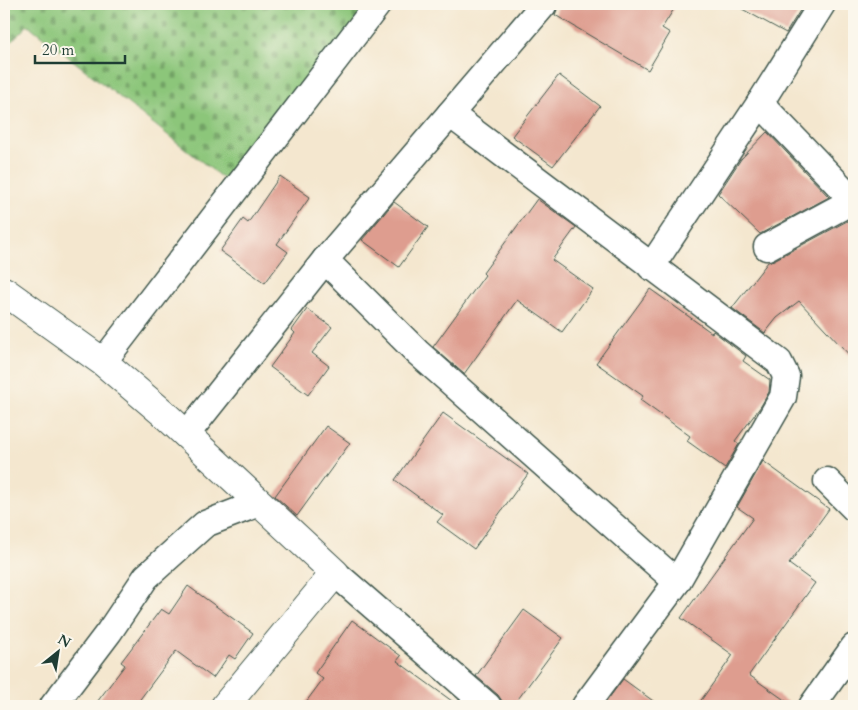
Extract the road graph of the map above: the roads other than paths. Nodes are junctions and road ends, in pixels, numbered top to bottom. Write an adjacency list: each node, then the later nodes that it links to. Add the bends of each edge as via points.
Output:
1 (378, 4): 11 (street)
2 (544, 4): 5 (street)
3 (822, 4): 4 (street)
4 (760, 103): 6 (street); 9 (street)
5 (450, 114): 8 (street); 9 (street)
6 (854, 200): 7 (street)
7 (767, 247)
8 (325, 260): 12 (street); 17 (street, via 417,352)
9 (651, 266): 17 (street, via 779,362 786,376 783,397)
10 (4, 291): 11 (street)
11 (103, 362): 12 (street)
12 (186, 435): 14 (street)
13 (826, 481): 15 (street)
14 (259, 503): 16 (street); 19 (street, via 205,524 146,577)
15 (854, 508)
16 (335, 573): 20 (street); 21 (street)
17 (676, 582): 22 (street)
18 (854, 647): 23 (street)
19 (53, 706)
20 (225, 706)
21 (488, 706)
22 (585, 706)
23 (812, 706)

